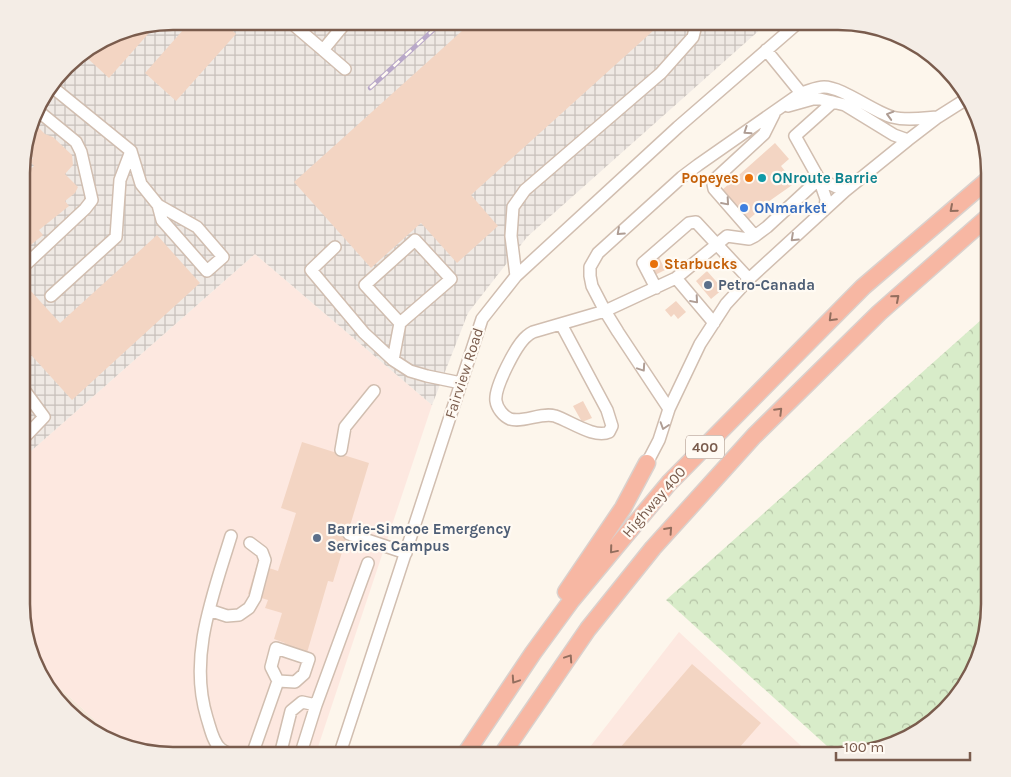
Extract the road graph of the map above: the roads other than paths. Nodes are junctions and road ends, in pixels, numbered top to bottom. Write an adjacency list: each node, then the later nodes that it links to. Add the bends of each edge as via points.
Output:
1 (306, 30): 5 (street)
2 (340, 30): 5 (street)
3 (695, 30): 27 (street, via 693,37 661,73 525,190 513,207 511,236)
4 (790, 30): 6 (street, Fairview Road)
5 (323, 50): 7 (street)
6 (766, 50): 9 (street); 27 (street, Fairview Road)
7 (346, 69)
8 (57, 91): 16 (street)
9 (801, 93): 12 (street); 14 (street, one-way to 9, via 892,117 831,88)
10 (833, 102): 12 (street, via 813,99); 15 (street, via 845,105); 17 (street, via 795,136)
11 (962, 102): 14 (street)
12 (777, 110): 23 (street, one-way to 23, via 764,134 713,184); 32 (street, one-way to 32, via 698,165 598,253 590,267 590,276)
13 (43, 115): 26 (street, via 76,142 92,200)
14 (938, 117): 15 (street)
15 (908, 140): 19 (street)
16 (131, 151): 20 (street, via 141,184); 31 (street, via 120,180 116,237)
17 (819, 179): 19 (street); 21 (street, via 826,199); 23 (street)
18 (981, 186): 50 (highway, Highway 400 / 400, one-way to 50, via 862,287 669,483 571,601)
19 (845, 191): 21 (street)
20 (158, 205): 20 (street, via 197,227 223,257 207,271 162,220)
21 (825, 209): 29 (street, one-way to 29)
22 (981, 224): 59 (highway, Highway 400 / 400, one-way to 22, via 588,629 653,548 754,436 879,313)
23 (754, 236): 24 (street, via 727,236)
24 (716, 245): 28 (street); 29 (street); 30 (street, via 696,222 689,223 643,263)
25 (335, 247): 36 (street, via 311,270 364,333)
26 (30, 261)
27 (516, 276): 37 (street, Fairview Road, via 482,319)
28 (676, 278): 30 (street); 34 (street, one-way to 34)
29 (749, 278): 34 (street)
30 (656, 288): 32 (street)
31 (50, 296)
32 (606, 311): 35 (street); 40 (street, one-way to 40)
33 (400, 323): 33 (street, via 365,285 415,240 451,279); 36 (street)
34 (714, 323): 40 (street, via 700,344)
35 (561, 324): 35 (street, via 526,337 506,367 496,400 498,408 510,419 553,416 594,433 610,432 612,426 607,410)
36 (393, 360): 37 (street, via 410,371)
37 (461, 383): 47 (street, Fairview Road)
38 (374, 392): 42 (street, via 345,427)
39 (30, 398): 41 (street, via 44,417)
40 (669, 409): 43 (street, one-way to 43)
41 (30, 432)
42 (341, 450)
43 (647, 463): 50 (highway, via 623,508 554,609)
44 (349, 534): 47 (street)
45 (231, 536): 49 (street)
46 (250, 543): 49 (street, via 262,552 265,560 255,598 249,608 239,615 227,616)
47 (406, 553): 57 (street, Fairview Road)
48 (368, 562): 52 (street)
49 (209, 610): 53 (street, via 200,688 205,713)
50 (533, 653): 58 (highway, Highway 400 / 400, one-way to 58)
51 (278, 681): 54 (street)
52 (316, 705): 55 (street, via 302,702 291,711); 56 (street)
53 (219, 747)
54 (255, 747)
55 (282, 747)
56 (303, 747)
57 (343, 747)
58 (470, 747)
59 (508, 747)

